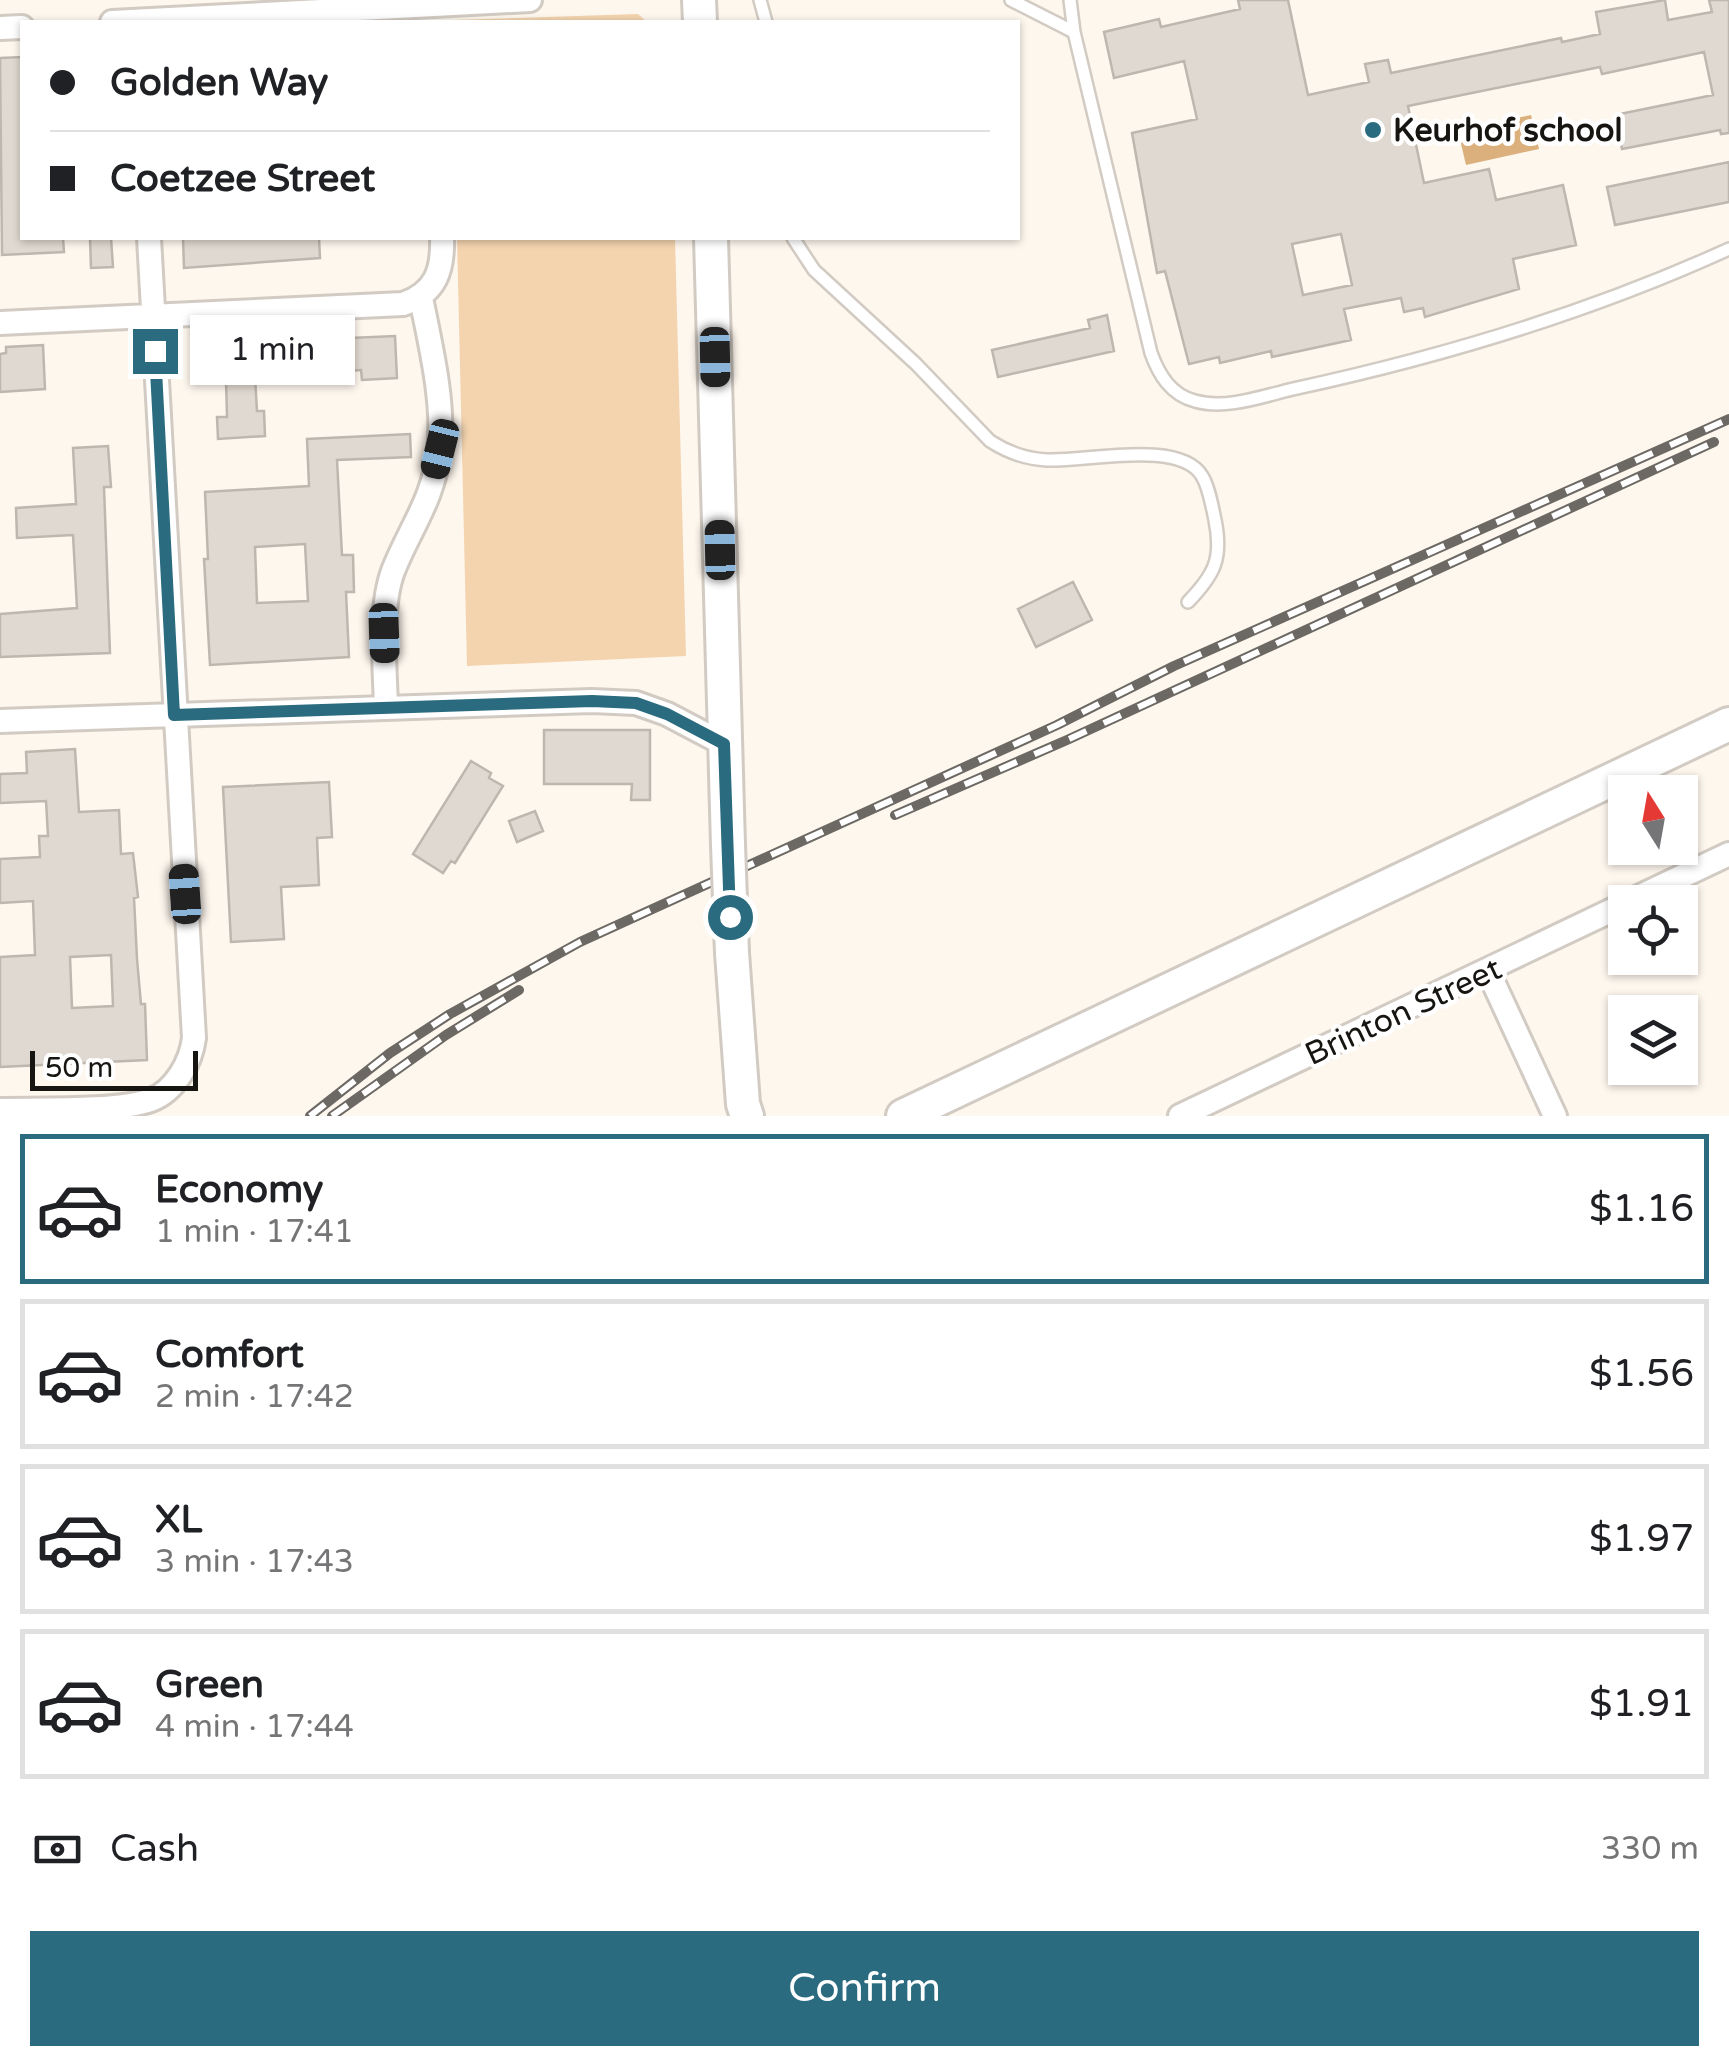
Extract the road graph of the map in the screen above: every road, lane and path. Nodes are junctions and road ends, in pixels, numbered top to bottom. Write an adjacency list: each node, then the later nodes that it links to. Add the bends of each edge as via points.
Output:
1 (530, 0): 4 (street)
2 (1011, 0): 6 (lane)
3 (1070, 0): 6 (lane)
4 (436, 13): 5 (street)
5 (204, 20)
6 (1074, 32): 11 (lane, via 1151,353 1168,384 1194,401 1241,400 1353,376 1516,329)
7 (149, 240): 13 (street)
8 (442, 240): 12 (street, via 439,273)
9 (711, 240): 20 (street)
10 (793, 240): 15 (lane, via 814,270 1004,450 1047,460 1157,455 1194,466 1204,478 1218,546 1209,580)
11 (1729, 249)
12 (421, 298): 13 (street); 16 (street, via 436,368 440,449 424,512 392,573 384,633)
13 (153, 315): 14 (street); 17 (street)
14 (0, 323)
15 (1188, 602)
16 (386, 708): 17 (street); 20 (street, via 636,703)
17 (174, 715): 18 (street); 25 (street, via 192,1054 153,1100)
18 (0, 721)
19 (1729, 724): 27 (street)
20 (724, 744): 26 (street, bridge)
21 (1729, 854): 22 (street, Brinton Street)
22 (1664, 885)
23 (1608, 912): 24 (street, Brinton Street)
24 (1488, 971): 28 (street, Brinton Street); 29 (street)
25 (0, 1110)
26 (746, 1116)
27 (903, 1116)
28 (1180, 1116)
29 (1555, 1116)

